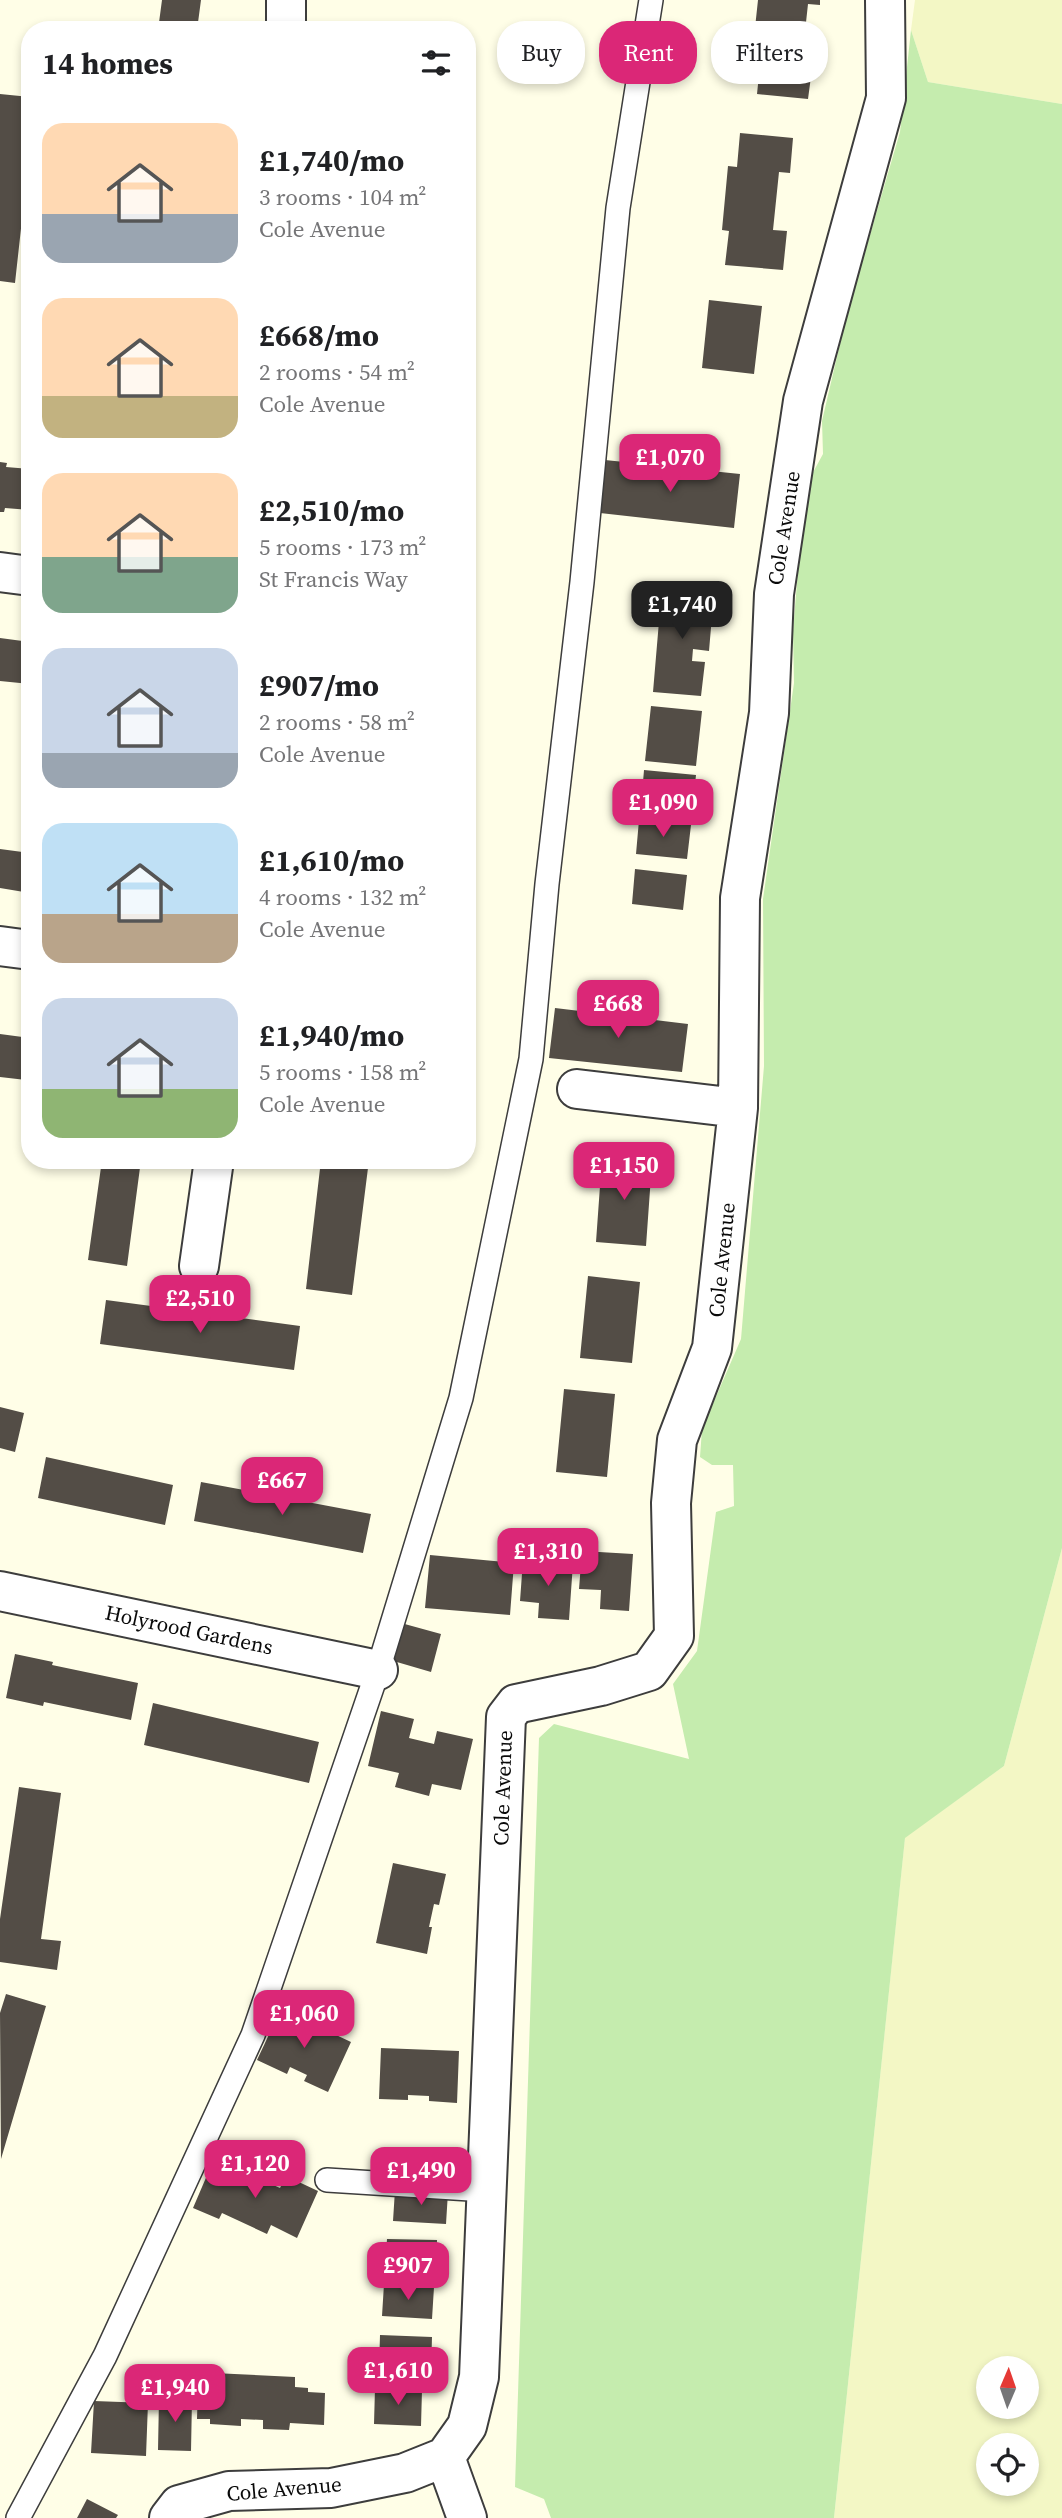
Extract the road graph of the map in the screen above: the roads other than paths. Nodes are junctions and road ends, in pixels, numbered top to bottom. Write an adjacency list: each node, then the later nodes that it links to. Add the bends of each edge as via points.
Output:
1 (286, 0): 4 (street)
2 (651, 0): 14 (lane, via 618,208 531,1059 461,1398)
3 (885, 0): 10 (street, Cole Avenue, via 886,98 803,401 774,594 769,713 740,898)
4 (286, 21)
5 (0, 572): 6 (street)
6 (21, 575)
7 (0, 946): 8 (street)
8 (21, 949)
9 (576, 1089): 10 (street)
10 (738, 1108): 16 (street, Cole Avenue, via 712,1348 677,1440 671,1503 674,1636 649,1671 516,1704 506,1717)
11 (213, 1169): 12 (street)
12 (199, 1266)
13 (0, 1591): 14 (street, Holyrood Gardens)
14 (378, 1670): 18 (lane, via 253,2035 105,2356)
15 (327, 2180): 16 (lane)
16 (486, 2190): 17 (street, Cole Avenue, via 479,2377 467,2426)
17 (445, 2457): 19 (street, Cole Avenue, via 405,2473 331,2488 229,2491 179,2505); 20 (street)
18 (18, 2518)
19 (169, 2518)
20 (467, 2518)

